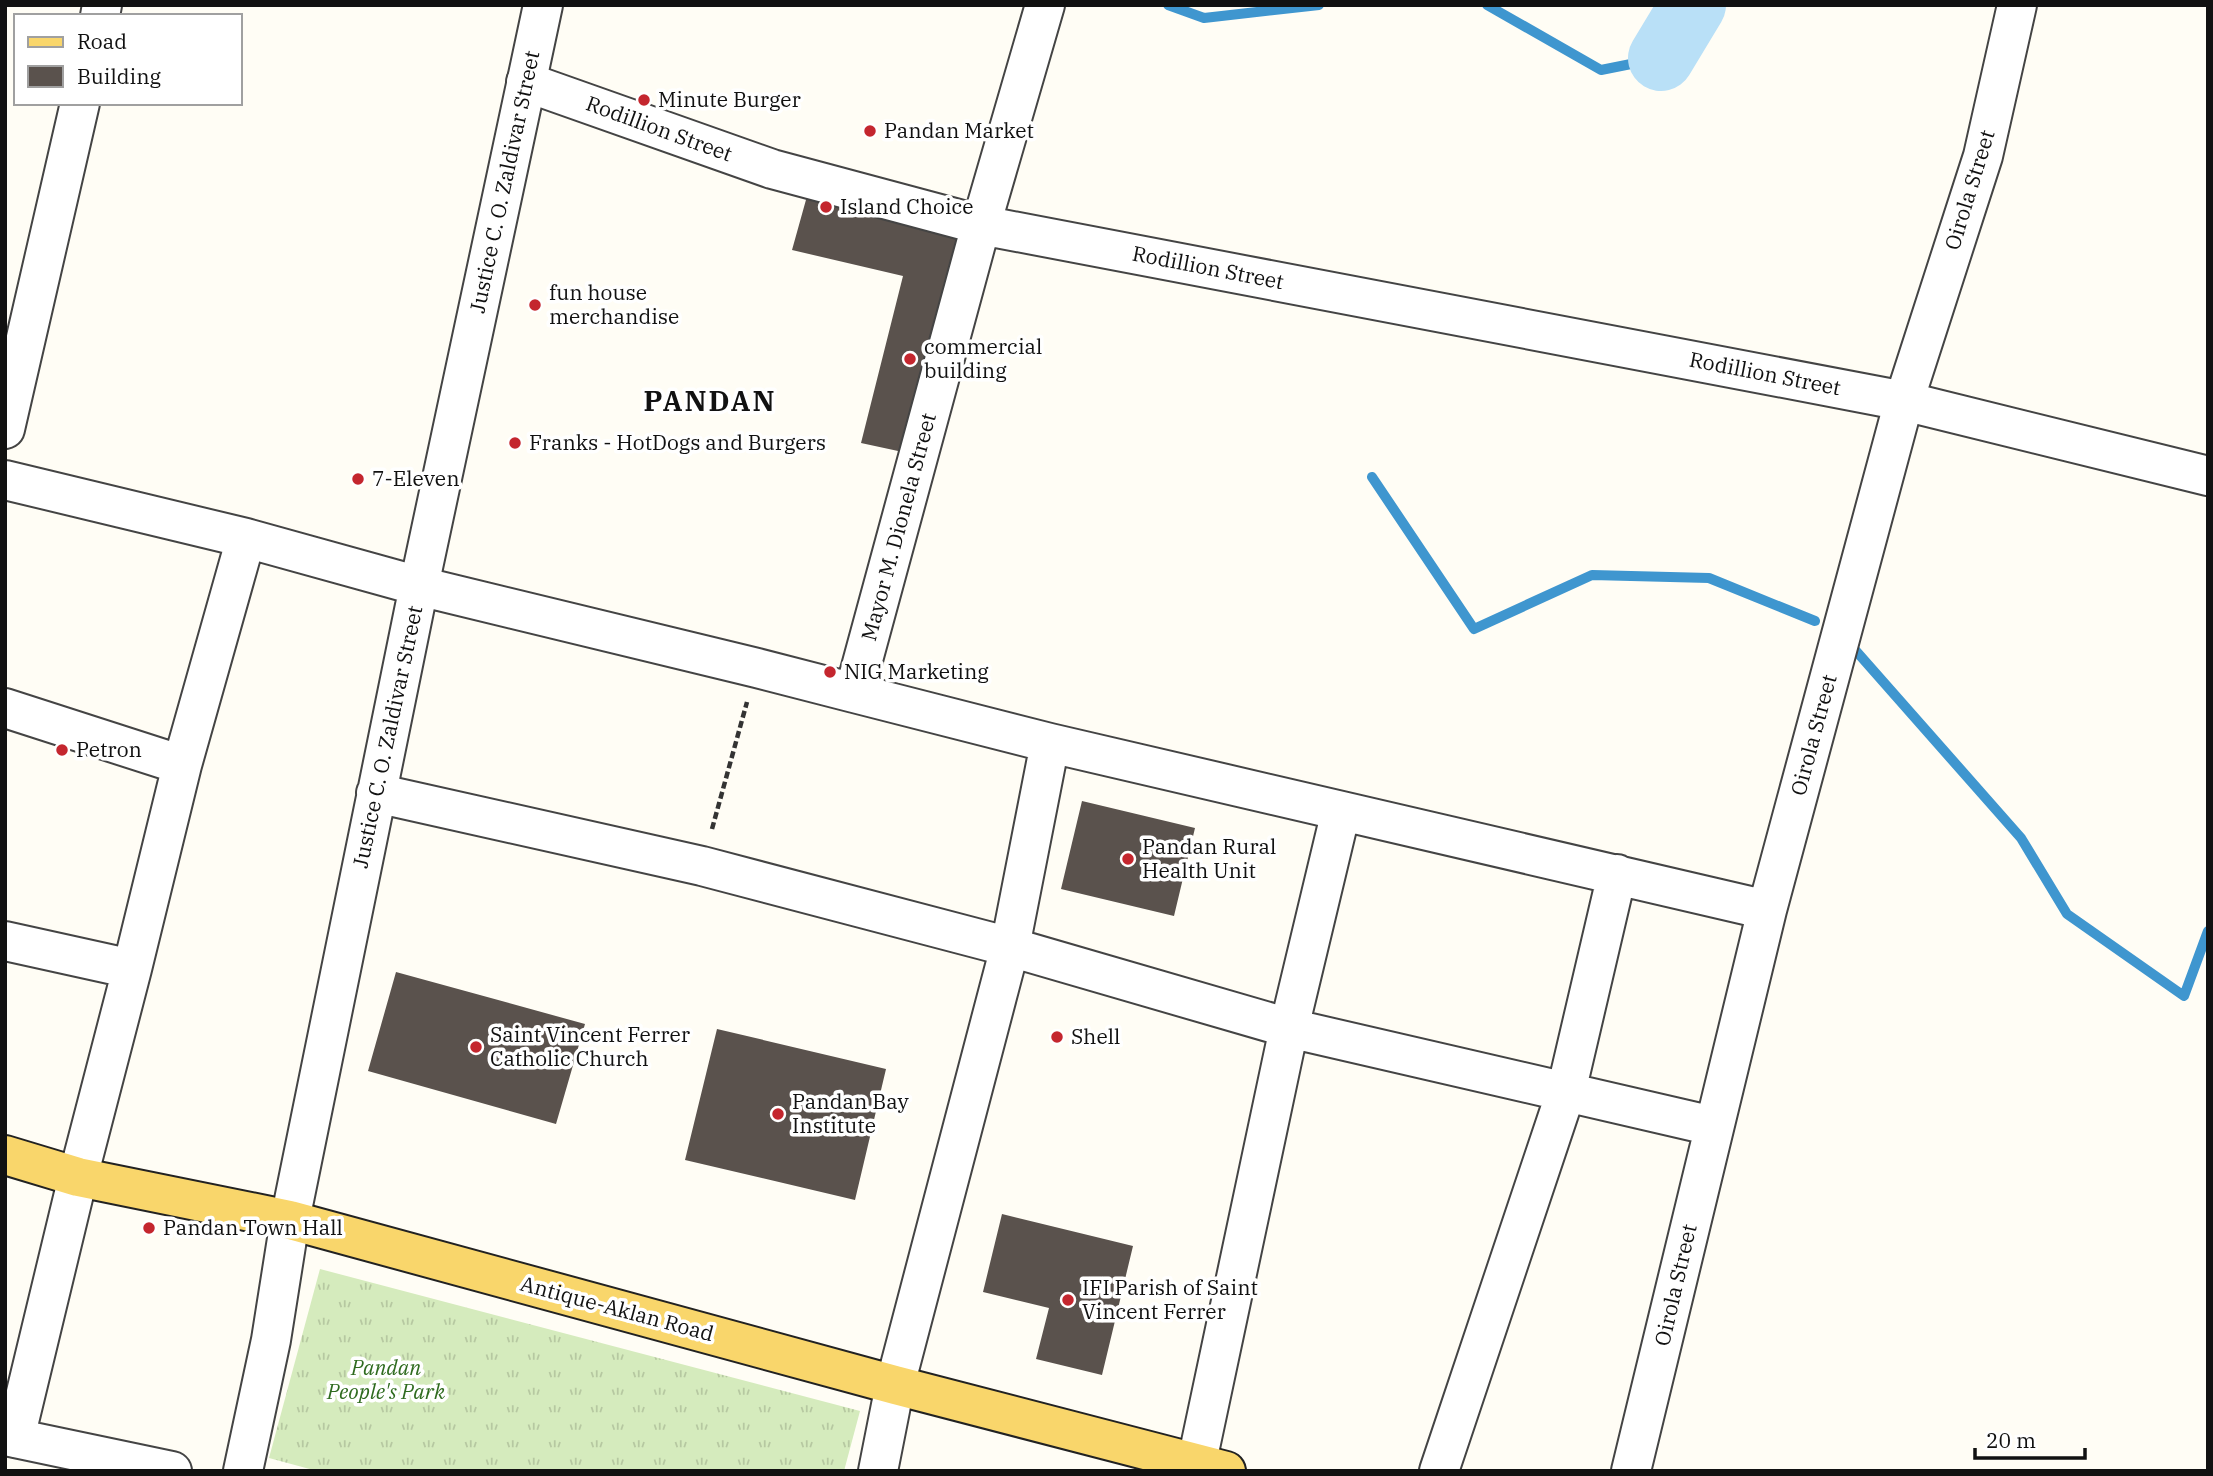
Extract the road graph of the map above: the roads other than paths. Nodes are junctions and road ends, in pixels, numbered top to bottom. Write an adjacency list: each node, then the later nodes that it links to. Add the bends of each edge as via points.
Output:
1 (543, 5): 4 (street, Justice C. O. Zaldivar Street)
2 (1045, 5): 6 (street, Mayor M. Dionela Street)
3 (2017, 5): 7 (street, Oirola Street, via 1983,156)
4 (526, 82): 6 (street, Rodillion Street, via 772,169); 12 (street, Justice C. O. Zaldivar Street)
5 (80, 105): 8 (street)
6 (981, 225): 7 (street, Rodillion Street); 13 (street, Mayor M. Dionela Street)
7 (1904, 401): 9 (street, Rodillion Street); 20 (street, Oirola Street)
8 (5, 429)
9 (2208, 476)
10 (5, 480): 11 (street)
11 (246, 538): 12 (street); 16 (street)
12 (419, 586): 13 (street); 17 (street, Justice C. O. Zaldivar Street)
13 (854, 693): 15 (street)
14 (5, 708): 16 (street)
15 (1050, 743): 18 (street); 22 (street)
16 (182, 765): 23 (street)
17 (376, 793): 22 (street, via 702,866); 29 (street, Justice C. O. Zaldivar Street)
18 (1341, 811): 19 (street); 24 (street)
19 (1617, 874): 20 (street); 25 (street)
20 (1767, 910): 26 (street, Oirola Street)
21 (5, 941): 23 (street)
22 (1010, 947): 24 (street); 30 (street)
23 (132, 969): 28 (street)
24 (1289, 1028): 25 (street); 32 (street)
25 (1566, 1092): 26 (street); 36 (street)
26 (1713, 1126): 37 (street, Oirola Street)
27 (5, 1155): 28 (main road, Antique-Aklan Road)
28 (78, 1177): 29 (main road, Antique-Aklan Road); 31 (street)
29 (290, 1220): 30 (main road, Antique-Aklan Road); 34 (street, Justice C. O. Zaldivar Street)
30 (895, 1385): 32 (main road, Antique-Aklan Road); 35 (street)
31 (10, 1437): 33 (street)
32 (1206, 1469)
33 (172, 1471)
34 (243, 1471)
35 (878, 1471)
36 (1439, 1471)
37 (1631, 1471)

